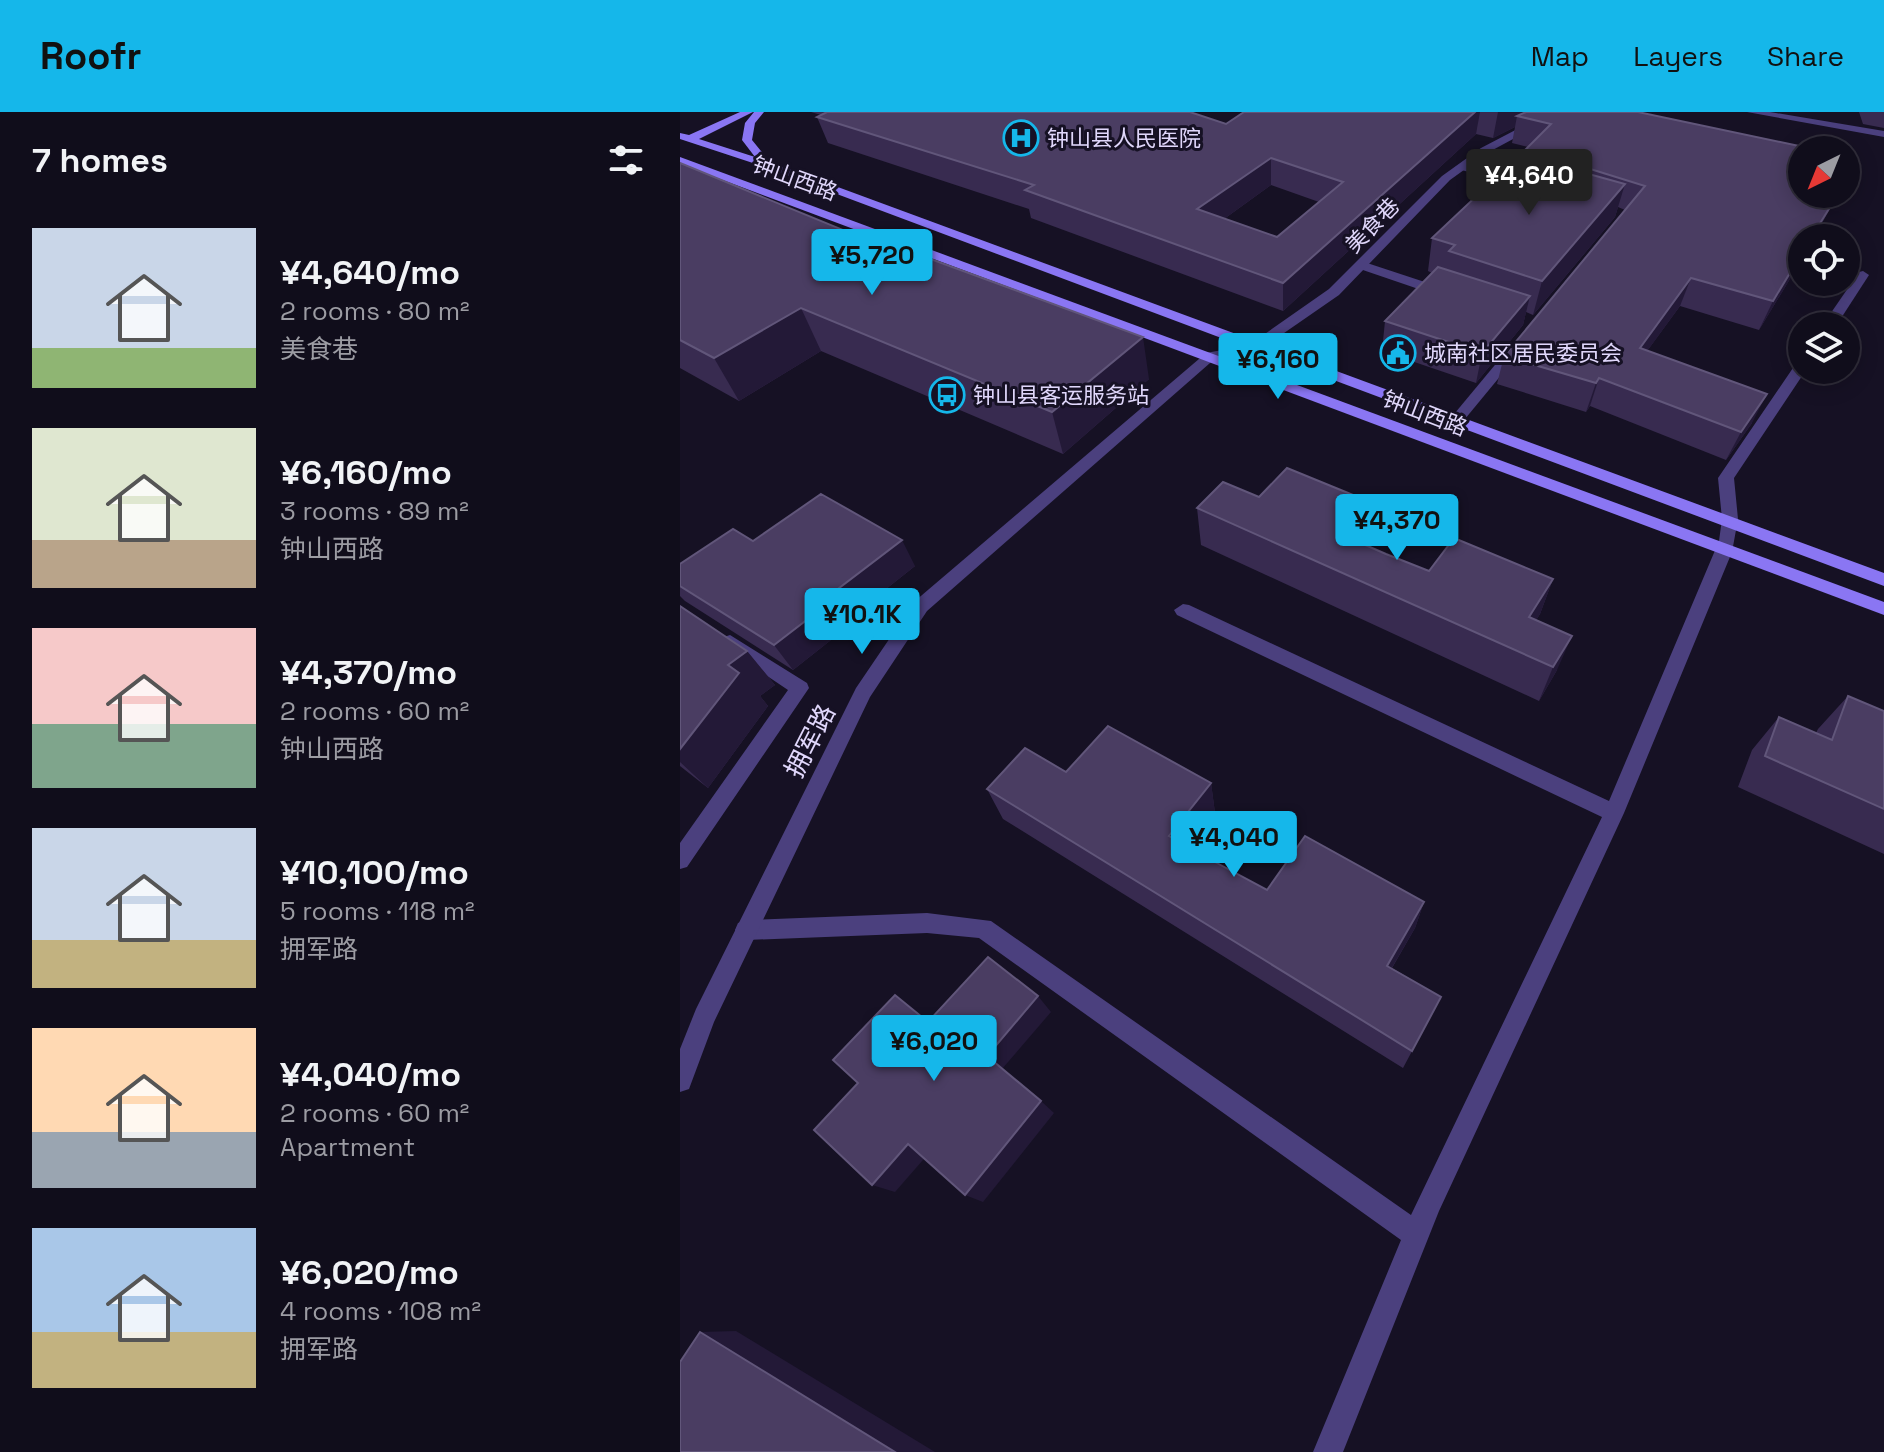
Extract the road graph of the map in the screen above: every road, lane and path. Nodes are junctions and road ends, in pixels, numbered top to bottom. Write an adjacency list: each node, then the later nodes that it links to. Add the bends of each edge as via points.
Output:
1 (759, 112): 9 (main road, via 747,140)
2 (1558, 112): 10 (street, 美食巷)
3 (1752, 112): 6 (street)
4 (745, 113): 5 (main road); 7 (main road)
5 (692, 123)
6 (1884, 134)
7 (684, 140): 9 (main road, 钟山西路)
8 (680, 160): 18 (main road, 钟山西路)
9 (766, 164): 17 (main road, 钟山西路)
10 (1462, 167): 11 (street); 12 (street, 美食巷)
11 (1537, 188)
12 (1361, 265): 14 (street); 17 (street, 美食巷, via 1334,292)
13 (1863, 275): 15 (street)
14 (1463, 299)
15 (1838, 312)
16 (1527, 336): 20 (street)
17 (1253, 348): 18 (street, 美食巷); 20 (main road, 钟山西路)
18 (1211, 356): 22 (main road, 钟山西路); 29 (street, 拥军路, via 921,606 863,693)
19 (1789, 384): 21 (street, via 1726,478)
20 (1455, 422): 21 (main road, 钟山西路)
21 (1733, 524): 22 (street); 23 (main road, 钟山西路)
22 (1727, 550): 24 (main road, 钟山西路); 27 (street, via 1710,578)
23 (1884, 580)
24 (1884, 609)
25 (1183, 610): 27 (street)
26 (716, 632): 28 (street, via 800,688)
27 (1614, 813): 31 (street)
28 (680, 860)
29 (746, 930): 30 (street, 拥军路); 31 (street, via 927,923 983,928)
30 (680, 1080)
31 (1417, 1235): 32 (street)
32 (1328, 1452)

